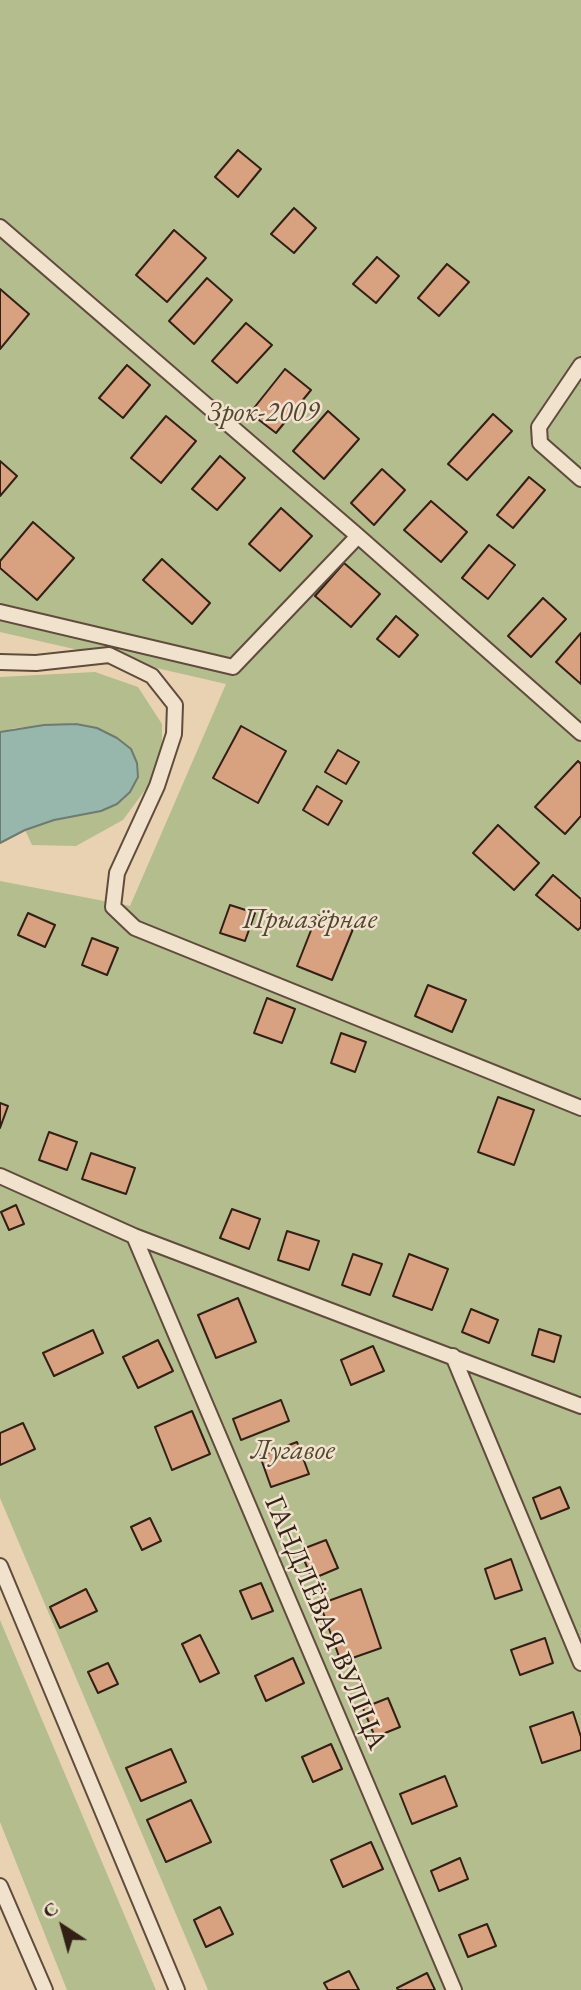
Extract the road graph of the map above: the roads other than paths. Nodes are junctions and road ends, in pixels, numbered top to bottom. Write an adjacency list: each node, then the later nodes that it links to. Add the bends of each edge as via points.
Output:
1 (0, 227): 4 (lane)
2 (581, 365): 3 (lane, via 539,427 540,443)
3 (581, 479)
4 (358, 536): 5 (lane, via 233,667); 7 (lane)
5 (0, 612)
6 (0, 662): 8 (lane, via 109,655 152,676 175,705 174,734 157,786 117,873 113,907 135,928)
7 (581, 733)
8 (581, 1108)
9 (0, 1176): 10 (lane)
10 (134, 1236): 11 (lane); 18 (lane, ГАНДЛЁВАЯ ВУЛІЦА)
11 (453, 1356): 12 (lane); 14 (lane)
12 (581, 1406)
13 (0, 1566): 17 (lane)
14 (581, 1663)
15 (0, 1886): 16 (lane)
16 (45, 1990)
17 (177, 1990)
18 (454, 1990)

